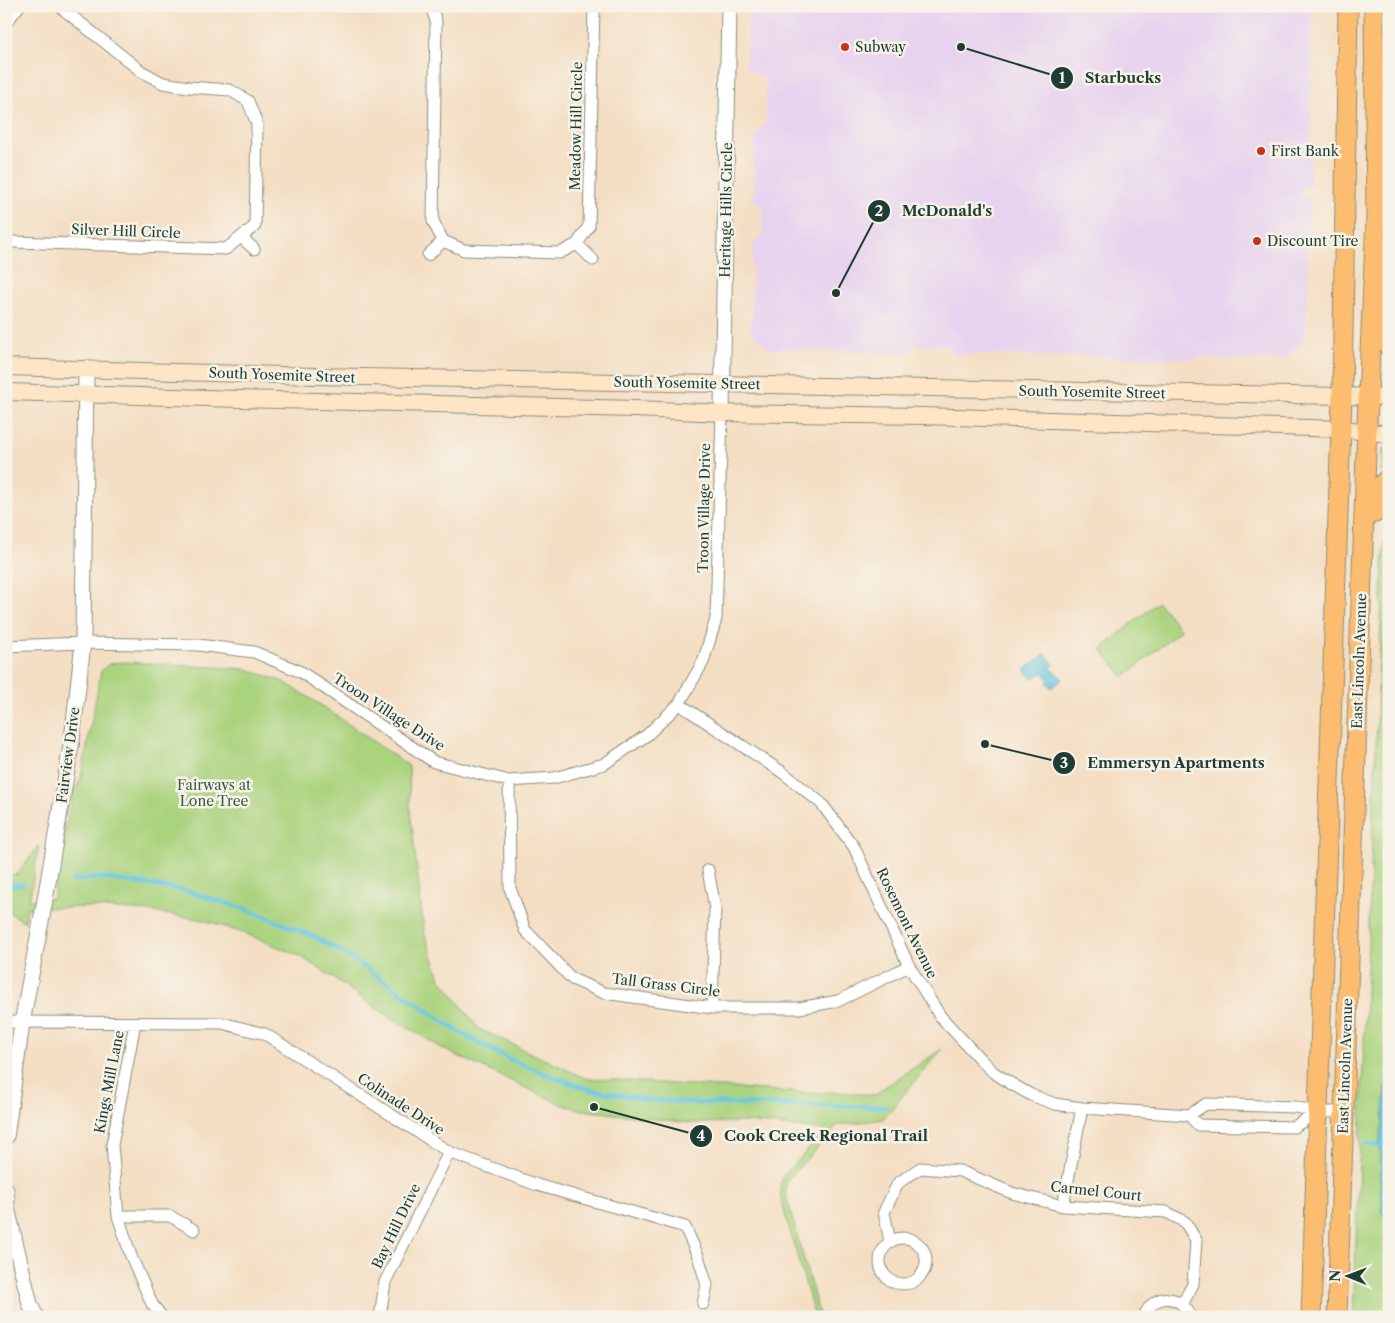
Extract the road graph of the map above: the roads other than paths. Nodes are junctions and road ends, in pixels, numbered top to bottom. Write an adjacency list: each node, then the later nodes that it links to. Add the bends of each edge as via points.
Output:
1 (19, 6): 8 (street)
2 (59, 6): 10 (street, Silver Hill Circle, via 141,71 162,83 230,90 251,98 257,124 254,226)
3 (431, 6): 12 (street, via 436,21 433,222)
4 (594, 6): 13 (street, Meadow Hill Circle, via 589,226)
5 (730, 6): 20 (street, Heritage Hills Circle)
6 (1348, 6): 23 (main road, East Lincoln Avenue)
7 (1374, 6): 9 (main road, East Lincoln Avenue)
8 (6, 23)
9 (1376, 218): 17 (main road, via 1388,235 1386,331); 24 (main road, East Lincoln Avenue)
10 (241, 237): 11 (street, Silver Hill Circle, via 226,249); 14 (street)
11 (6, 240)
12 (443, 241): 13 (street, via 464,250 560,253); 15 (street)
13 (577, 244): 16 (street)
14 (254, 249)
15 (428, 255)
16 (593, 260)
17 (1389, 346)
18 (6, 366): 19 (main road, South Yosemite Street)
19 (86, 368): 20 (main road, South Yosemite Street, via 314,376); 22 (street, Fairview Drive)
20 (723, 383): 23 (main road, South Yosemite Street); 26 (street, Heritage Hills Circle)
21 (6, 392): 22 (main road, South Yosemite Street)
22 (86, 394): 26 (main road, South Yosemite Street); 31 (street, Fairview Drive)
23 (1342, 396): 24 (main road, South Yosemite Street); 27 (main road, East Lincoln Avenue)
24 (1368, 396): 25 (main road, South Yosemite Street); 28 (main road, East Lincoln Avenue)
25 (1389, 397)
26 (722, 413): 27 (main road, South Yosemite Street, via 924,416); 33 (street, Troon Village Drive, via 716,619 703,662)
27 (1341, 430): 28 (main road, South Yosemite Street); 43 (main road, East Lincoln Avenue)
28 (1367, 432): 29 (main road, South Yosemite Street); 34 (main road, East Lincoln Avenue)
29 (1389, 434)
30 (1389, 478): 34 (main road, via 1379,488 1376,501 1370,673)
31 (83, 643): 32 (street, Troon Village Drive); 35 (street, Troon Village Drive, via 198,645 254,652 302,672 434,762); 40 (street, Fairview Drive, via 70,749)
32 (6, 646)
33 (679, 704): 35 (street, Troon Village Drive, via 647,735 604,764 554,778); 37 (street, Rosemont Avenue, via 782,772 821,803 854,847)
34 (1358, 704): 44 (main road, East Lincoln Avenue)
35 (509, 781): 38 (street, Tall Grass Circle, via 510,888 525,930 572,979 604,993)
36 (708, 870): 38 (street, via 715,908)
37 (909, 966): 38 (street, Tall Grass Circle, via 838,1001 800,1008); 42 (street, Rosemont Avenue, via 940,1016 993,1072 1031,1095 1055,1104)
38 (712, 1008)
39 (6, 1022): 40 (street, Colinade Drive)
40 (22, 1023): 41 (street, Colinade Drive); 46 (street, Fairview Drive)
41 (135, 1023): 47 (street, Colinade Drive, via 222,1023 265,1034); 51 (street, Kings Mill Lane, via 112,1146)
42 (1082, 1108): 45 (street, Rosemont Avenue); 49 (street)
43 (1317, 1112): 44 (street); 45 (street, via 1295,1107 1206,1104); 45 (street, Rosemont Avenue, via 1294,1128 1198,1124); 61 (main road, East Lincoln Avenue)
44 (1344, 1112): 62 (main road, East Lincoln Avenue)
45 (1189, 1115)
46 (6, 1138)
47 (449, 1152): 55 (street, Colinade Drive, via 537,1185 685,1227 707,1285); 58 (street, Bay Hill Drive, via 385,1282)
48 (6, 1190): 50 (street)
49 (1063, 1206): 53 (street, Carmel Court, via 1012,1193 960,1171 920,1168 898,1183 884,1212); 54 (street, Carmel Court, via 1166,1212 1185,1222 1196,1240 1193,1284)
50 (7, 1208): 56 (street)
51 (118, 1216): 52 (street, via 170,1216); 57 (street, Kings Mill Lane, via 131,1256 152,1304)
52 (194, 1230)
53 (890, 1242): 53 (street, via 881,1254 882,1270 893,1281 908,1283 915,1280 926,1262 922,1248 904,1238)
54 (1183, 1303): 59 (street, via 1176,1299 1160,1299 1148,1308); 60 (street)
55 (703, 1304)
56 (36, 1317)
57 (162, 1317)
58 (380, 1317)
59 (1144, 1317)
60 (1191, 1317)
61 (1311, 1317)
62 (1338, 1317)

